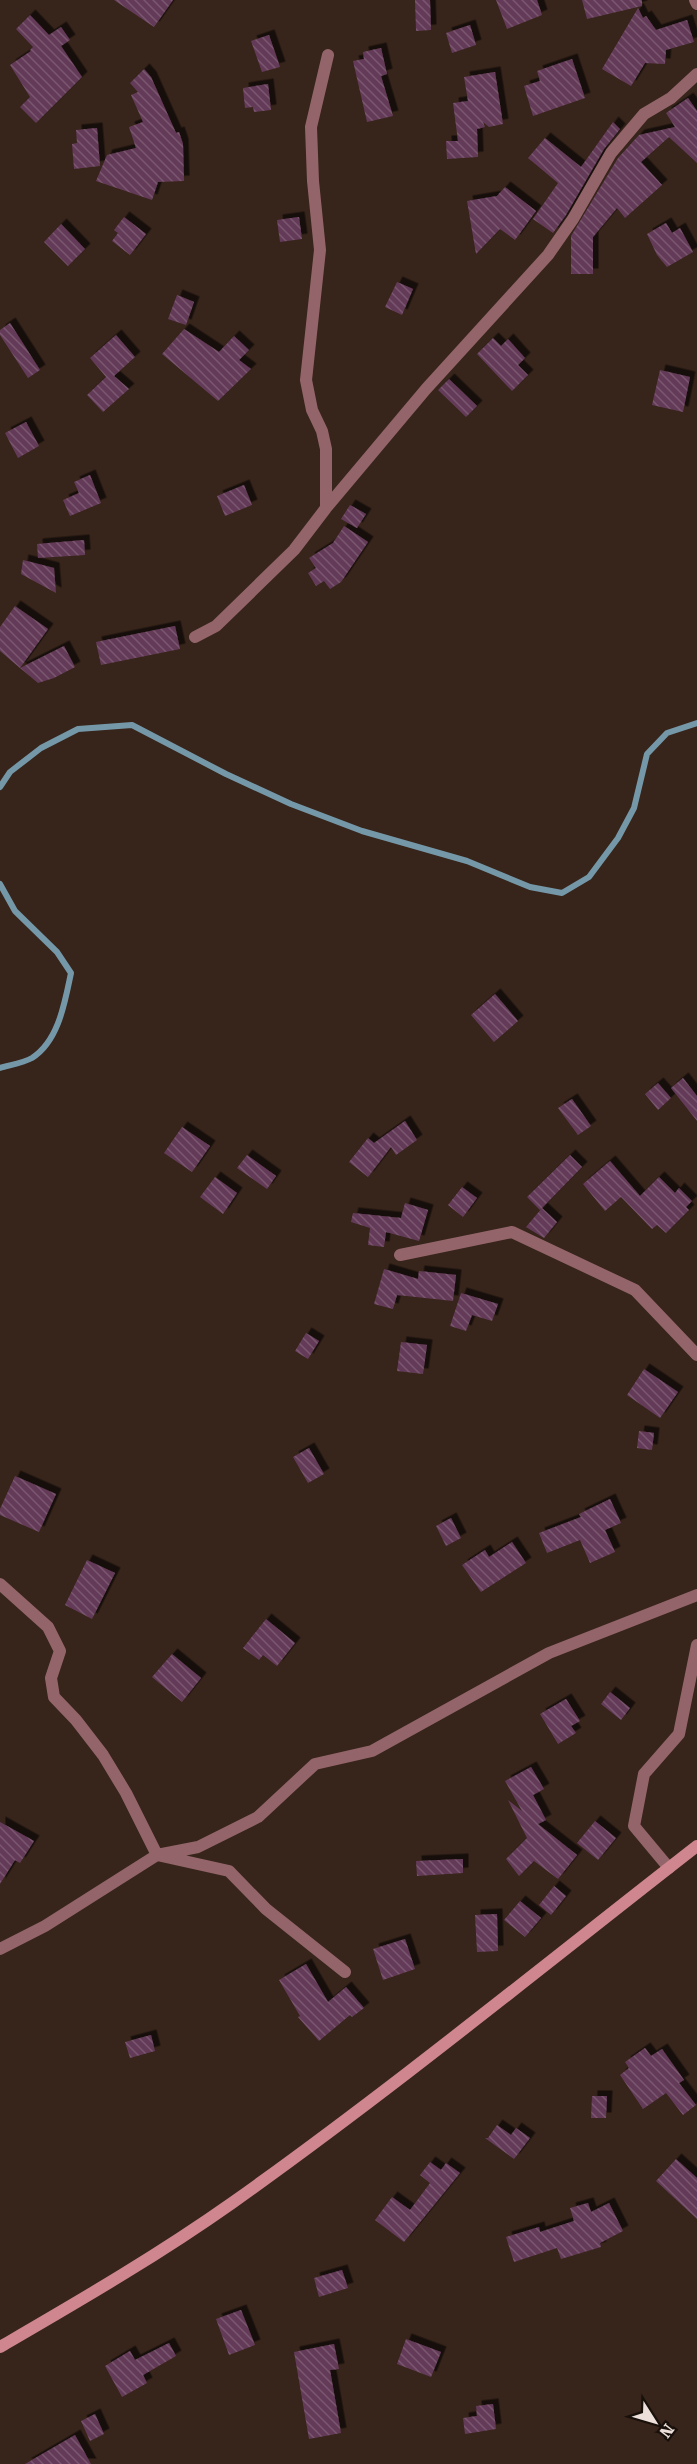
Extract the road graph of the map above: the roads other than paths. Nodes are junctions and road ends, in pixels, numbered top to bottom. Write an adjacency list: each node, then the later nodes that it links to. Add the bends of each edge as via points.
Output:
1 (695, 0): 2 (street)
2 (697, 4)
3 (328, 55): 5 (street, via 311,127 320,250 306,380 326,449)
4 (697, 74): 5 (street, via 671,98 644,114 611,153 548,255 426,388)
5 (326, 508): 6 (street, via 294,550 216,626)
6 (195, 637)
7 (400, 1255): 8 (street, via 512,1232 635,1290)
8 (697, 1355)
9 (0, 1584): 13 (street, via 48,1627 60,1651 51,1678 54,1697 102,1755)
10 (697, 1595): 13 (street, via 549,1653 372,1751 315,1764 258,1817 198,1847)
11 (697, 1645): 14 (street, via 679,1734 644,1774 634,1826)
12 (697, 1846): 14 (main road)
13 (157, 1855): 15 (street, via 45,1926); 16 (street, via 229,1871 266,1909)
14 (669, 1868): 17 (main road, via 231,2204 138,2266)
15 (0, 1949)
16 (345, 1972)
17 (0, 2347)

